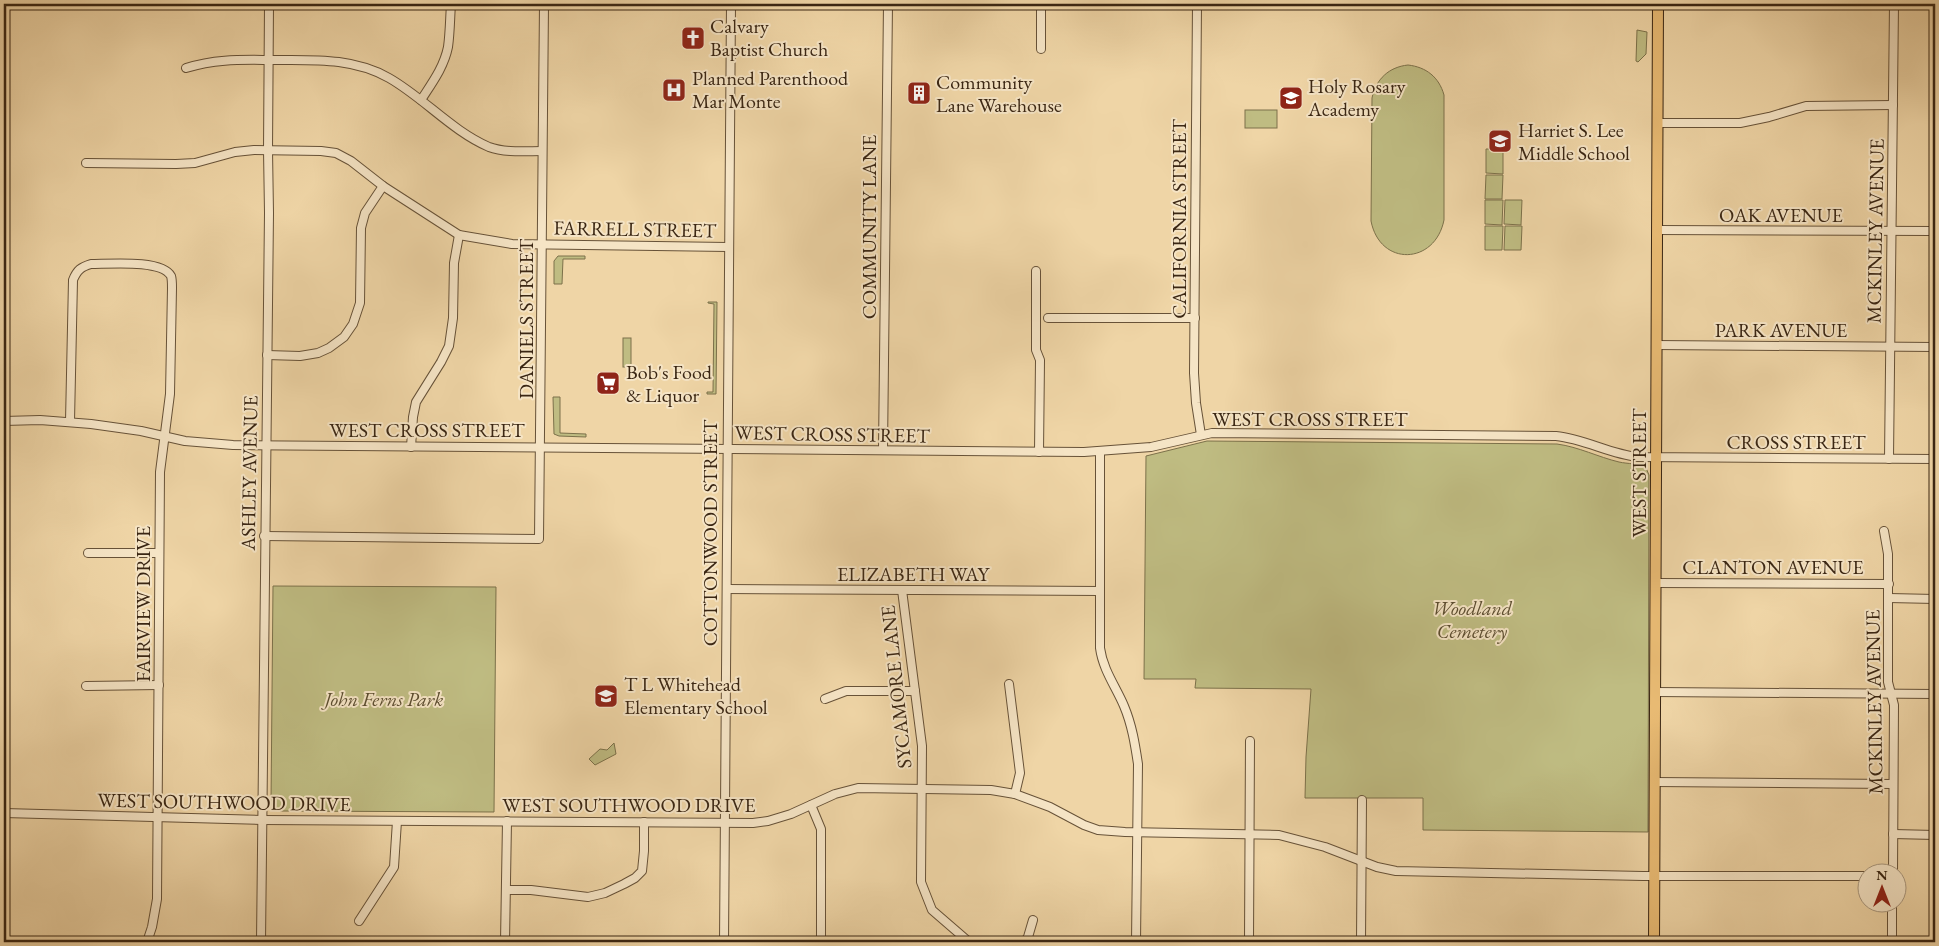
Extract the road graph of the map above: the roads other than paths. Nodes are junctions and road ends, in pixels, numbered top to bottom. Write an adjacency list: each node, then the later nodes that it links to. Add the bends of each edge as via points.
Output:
1 (269, 4): 11 (street, ASHLEY AVENUE)
2 (451, 4): 13 (street, via 448,47 437,77)
3 (544, 4): 17 (street, DANIELS STREET)
4 (731, 4): 25 (street, COTTONWOOD STREET)
5 (888, 4): 41 (street, COMMUNITY LANE)
6 (1041, 4): 10 (street)
7 (1197, 4): 28 (street, CALIFORNIA STREET)
8 (1658, 4): 15 (main road, WEST STREET)
9 (1894, 4): 14 (street, MCKINLEY AVENUE)
10 (1041, 49)
11 (268, 60): 12 (street, via 218,60); 13 (street, via 320,60 365,68 387,77); 16 (street, ASHLEY AVENUE)
12 (186, 68)
13 (422, 100): 17 (street, via 469,136 491,148)
14 (1893, 105): 15 (street, via 1812,106 1740,123); 21 (street, MCKINLEY AVENUE)
15 (1658, 123): 20 (main road, WEST STREET)
16 (268, 150): 18 (street, FARRELL STREET, via 234,152 195,163); 19 (street, FARRELL STREET, via 336,153); 32 (street, ASHLEY AVENUE)
17 (542, 152): 24 (street, DANIELS STREET)
18 (86, 163)
19 (384, 186): 23 (street, FARRELL STREET); 32 (street, via 365,213 361,228 360,303 353,324 344,337 318,353)
20 (1657, 230): 21 (street, OAK AVENUE); 29 (main road, WEST STREET)
21 (1892, 231): 22 (street, OAK AVENUE); 30 (street, MCKINLEY AVENUE)
22 (1935, 231)
23 (458, 235): 24 (street, FARRELL STREET, via 504,243); 38 (street, via 449,346 416,402)
24 (542, 244): 25 (street, FARRELL STREET); 39 (street, DANIELS STREET)
25 (728, 247): 40 (street, COTTONWOOD STREET)
26 (1036, 272): 42 (street, via 1036,350 1040,360)
27 (1048, 318): 28 (street)
28 (1194, 318): 35 (street, CALIFORNIA STREET, via 1194,390)
29 (1656, 345): 30 (street, PARK AVENUE); 44 (main road, WEST STREET)
30 (1890, 347): 31 (street, PARK AVENUE); 45 (street, MCKINLEY AVENUE)
31 (1935, 347)
32 (267, 355): 37 (street, ASHLEY AVENUE)
33 (4, 421): 34 (street, WEST CROSS STREET)
34 (70, 422): 36 (street, WEST CROSS STREET); 36 (street, FAIRVIEW DRIVE, via 76,273 82,266 91,264 152,265 163,268 171,276 172,288 170,394)
35 (1201, 435): 43 (street, WEST CROSS STREET, via 1166,444); 44 (street, WEST CROSS STREET, via 1556,436 1630,456)
36 (165, 437): 37 (street, WEST CROSS STREET, via 198,443); 50 (street, FAIRVIEW DRIVE, via 160,472)
37 (266, 445): 38 (street, WEST CROSS STREET); 48 (street, ASHLEY AVENUE)
38 (411, 446): 39 (street, WEST CROSS STREET)
39 (541, 447): 40 (street, WEST CROSS STREET); 48 (street, DANIELS STREET, via 539,539)
40 (727, 449): 41 (street, WEST CROSS STREET); 53 (street, COTTONWOOD STREET)
41 (884, 450): 42 (street, WEST CROSS STREET)
42 (1039, 452): 43 (street, WEST CROSS STREET)
43 (1100, 452): 55 (street)
44 (1656, 457): 45 (street, CROSS STREET); 51 (main road, WEST STREET)
45 (1889, 459): 46 (street, CROSS STREET)
46 (1935, 459)
47 (1884, 531): 52 (street, MCKINLEY AVENUE)
48 (264, 536): 75 (street, ASHLEY AVENUE)
49 (88, 553): 50 (street)
50 (158, 553): 59 (street, FAIRVIEW DRIVE)
51 (1657, 583): 52 (street, CLANTON AVENUE); 62 (main road, WEST STREET)
52 (1889, 584): 56 (street, MCKINLEY AVENUE)
53 (727, 589): 54 (street, ELIZABETH WAY); 79 (street, COTTONWOOD STREET)
54 (902, 590): 55 (street, ELIZABETH WAY); 61 (street, SYCAMORE LANE)
55 (1100, 592): 80 (street, via 1101,655 1125,708 1136,751)
56 (1889, 598): 57 (street); 63 (street, MCKINLEY AVENUE)
57 (1935, 599)
58 (1009, 684): 70 (street, via 1020,773)
59 (159, 685): 60 (street); 74 (street, FAIRVIEW DRIVE)
60 (86, 686)
61 (915, 691): 65 (street, via 846,691); 69 (street, SYCAMORE LANE, via 922,746)
62 (1656, 692): 63 (street); 67 (main road, WEST STREET)
63 (1890, 694): 64 (street); 68 (street, MCKINLEY AVENUE, via 1894,705)
64 (1935, 694)
65 (825, 699)
66 (1250, 742): 81 (street)
67 (1655, 782): 68 (street); 86 (main road, WEST STREET)
68 (1893, 784): 82 (street, MCKINLEY AVENUE)
69 (922, 788): 70 (street, WEST SOUTHWOOD DRIVE); 72 (street, WEST SOUTHWOOD DRIVE, via 858,788); 92 (street, SYCAMORE LANE, via 921,882 932,910)
70 (1015, 794): 80 (street, WEST SOUTHWOOD DRIVE, via 1098,830)
71 (1362, 800): 84 (street)
72 (811, 805): 79 (street, WEST SOUTHWOOD DRIVE, via 768,821); 97 (street, via 821,829)
73 (4, 813): 74 (street, WEST SOUTHWOOD DRIVE)
74 (158, 819): 75 (street, WEST SOUTHWOOD DRIVE); 93 (street, FAIRVIEW DRIVE, via 157,900)
75 (262, 820): 76 (street, WEST SOUTHWOOD DRIVE); 94 (street, ASHLEY AVENUE)
76 (397, 821): 77 (street, WEST SOUTHWOOD DRIVE); 91 (street, via 394,867)
77 (507, 821): 78 (street, WEST SOUTHWOOD DRIVE); 88 (street)
78 (644, 822): 79 (street, WEST SOUTHWOOD DRIVE); 88 (street, via 642,871 605,894 588,896)
79 (725, 823): 96 (street, COTTONWOOD STREET)
80 (1138, 832): 81 (street, WEST SOUTHWOOD DRIVE); 99 (street)
81 (1249, 834): 84 (street, WEST SOUTHWOOD DRIVE, via 1298,839); 100 (street)
82 (1893, 834): 83 (street); 85 (street, MCKINLEY AVENUE)
83 (1935, 835)
84 (1362, 861): 86 (street, WEST SOUTHWOOD DRIVE, via 1396,871); 101 (street)
85 (1893, 864)
86 (1654, 876): 87 (street, WEST SOUTHWOOD DRIVE); 102 (main road, WEST STREET)
87 (1856, 876)
88 (506, 890): 95 (street)
89 (1892, 914): 103 (street)
90 (1033, 920): 98 (street)
91 (359, 922)
92 (963, 941)
93 (147, 942)
94 (261, 942)
95 (506, 942)
96 (724, 942)
97 (821, 942)
98 (1024, 942)
99 (1136, 942)
100 (1249, 942)
101 (1361, 942)
102 (1654, 942)
103 (1892, 942)

